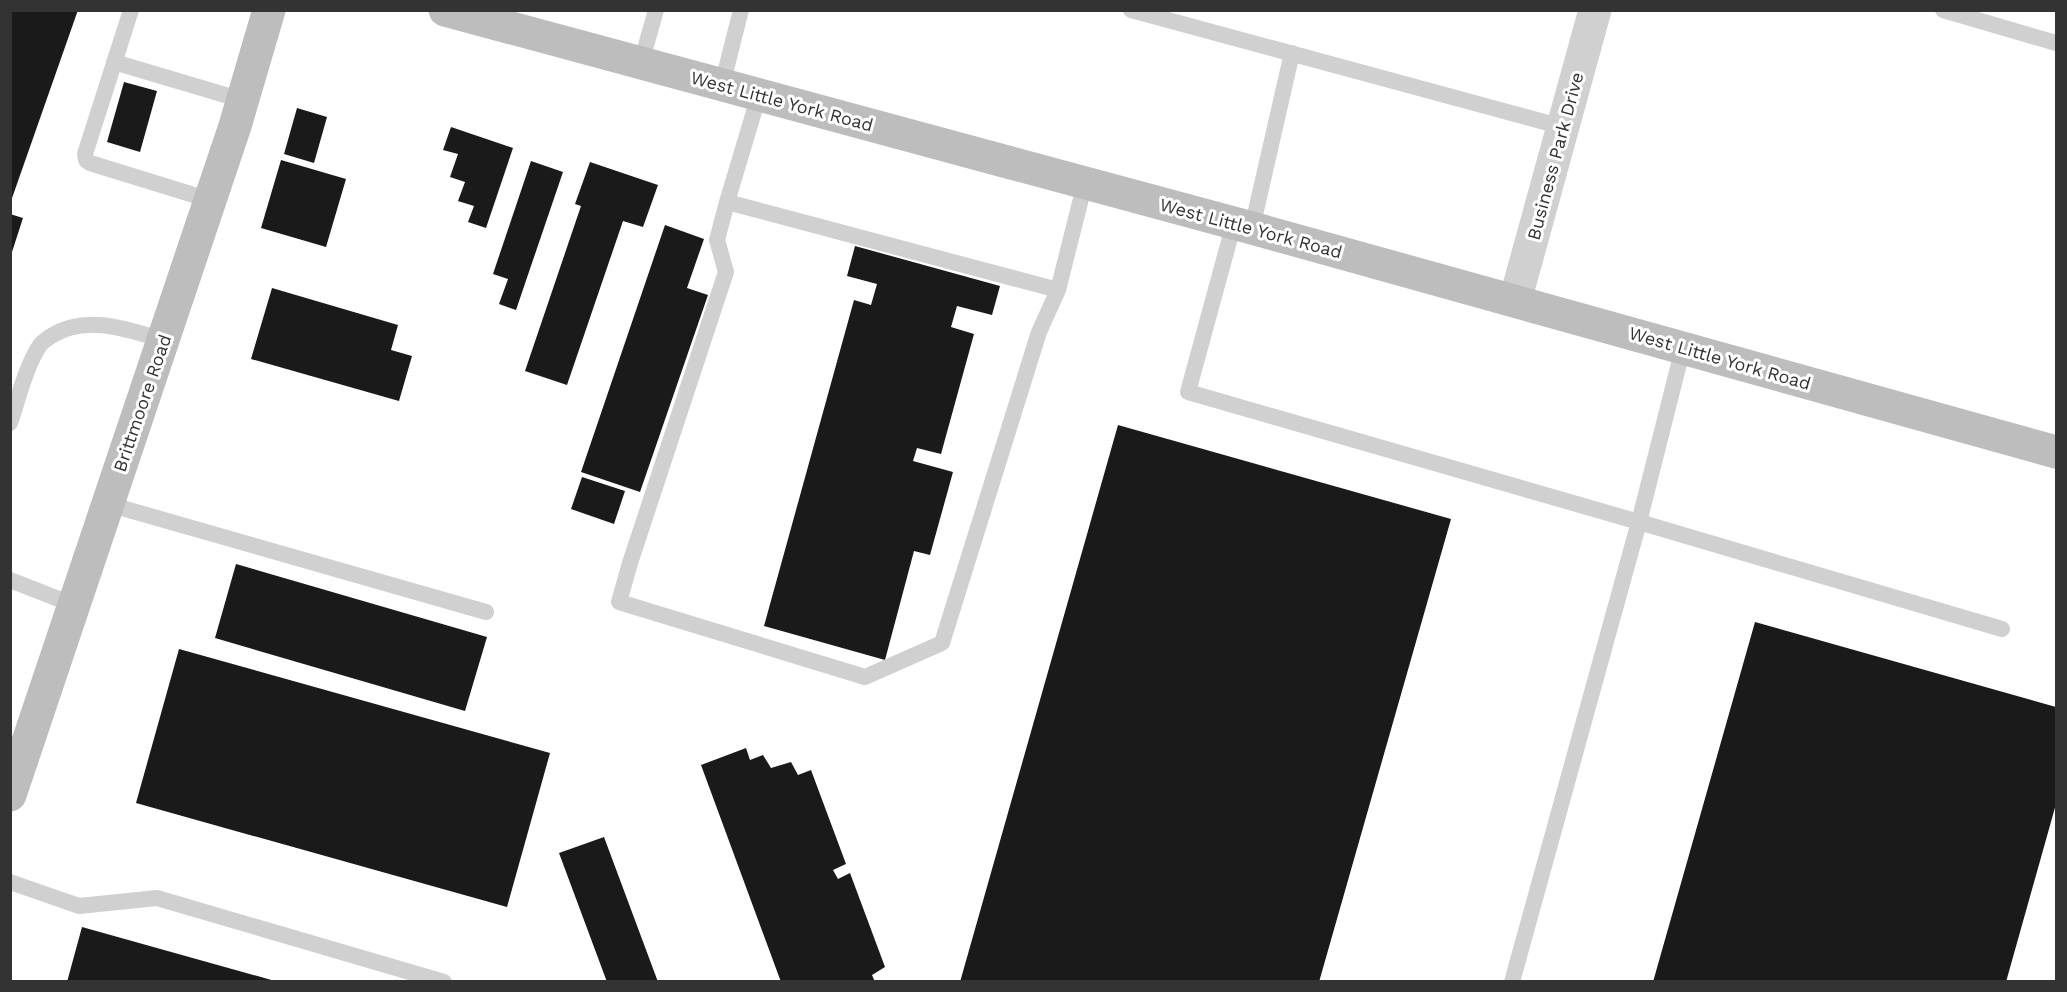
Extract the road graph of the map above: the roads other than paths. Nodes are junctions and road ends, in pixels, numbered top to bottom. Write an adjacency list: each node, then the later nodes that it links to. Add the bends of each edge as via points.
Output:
1 (131, 10): 11 (lane)
2 (269, 10): 15 (main road, Brittmoore Road)
3 (445, 10): 12 (main road, West Little York Road)
4 (656, 10): 12 (lane)
5 (741, 10): 13 (lane)
6 (1131, 10): 10 (lane)
7 (1595, 10): 16 (street, Business Park Drive)
8 (1943, 10): 9 (lane)
9 (2056, 42)
10 (1292, 53): 16 (lane); 20 (lane)
11 (114, 62): 15 (lane); 18 (lane, via 86,160)
12 (641, 63): 13 (main road, West Little York Road)
13 (722, 85): 14 (main road, West Little York Road)
14 (759, 95): 17 (main road, West Little York Road); 19 (lane)
15 (242, 100): 18 (main road, Brittmoore Road)
16 (1563, 127): 22 (street, Business Park Drive)
17 (1085, 183): 20 (main road, West Little York Road); 21 (lane)
18 (210, 200): 23 (main road, Brittmoore Road)
19 (727, 202): 21 (lane); 21 (lane, via 717,240 726,272 619,602 865,677 942,643 1039,332)
20 (1243, 225): 22 (main road, West Little York Road); 28 (lane, via 1188,392)
21 (1058, 290)
22 (1515, 301): 24 (main road, West Little York Road)
23 (163, 339): 25 (lane, via 98,324 60,330 41,342 27,369); 27 (main road, Brittmoore Road)
24 (1683, 348): 26 (main road, West Little York Road); 28 (lane)
25 (10, 423)
26 (2056, 452)
27 (108, 504): 30 (main road, Brittmoore Road); 31 (lane)
28 (1639, 522): 32 (lane); 36 (lane)
29 (10, 580): 30 (lane)
30 (74, 605): 33 (main road, Brittmoore Road)
31 (486, 612)
32 (2002, 629)
33 (10, 795)
34 (10, 882): 35 (lane, via 79,906 158,898)
35 (444, 981)
36 (1512, 981)

